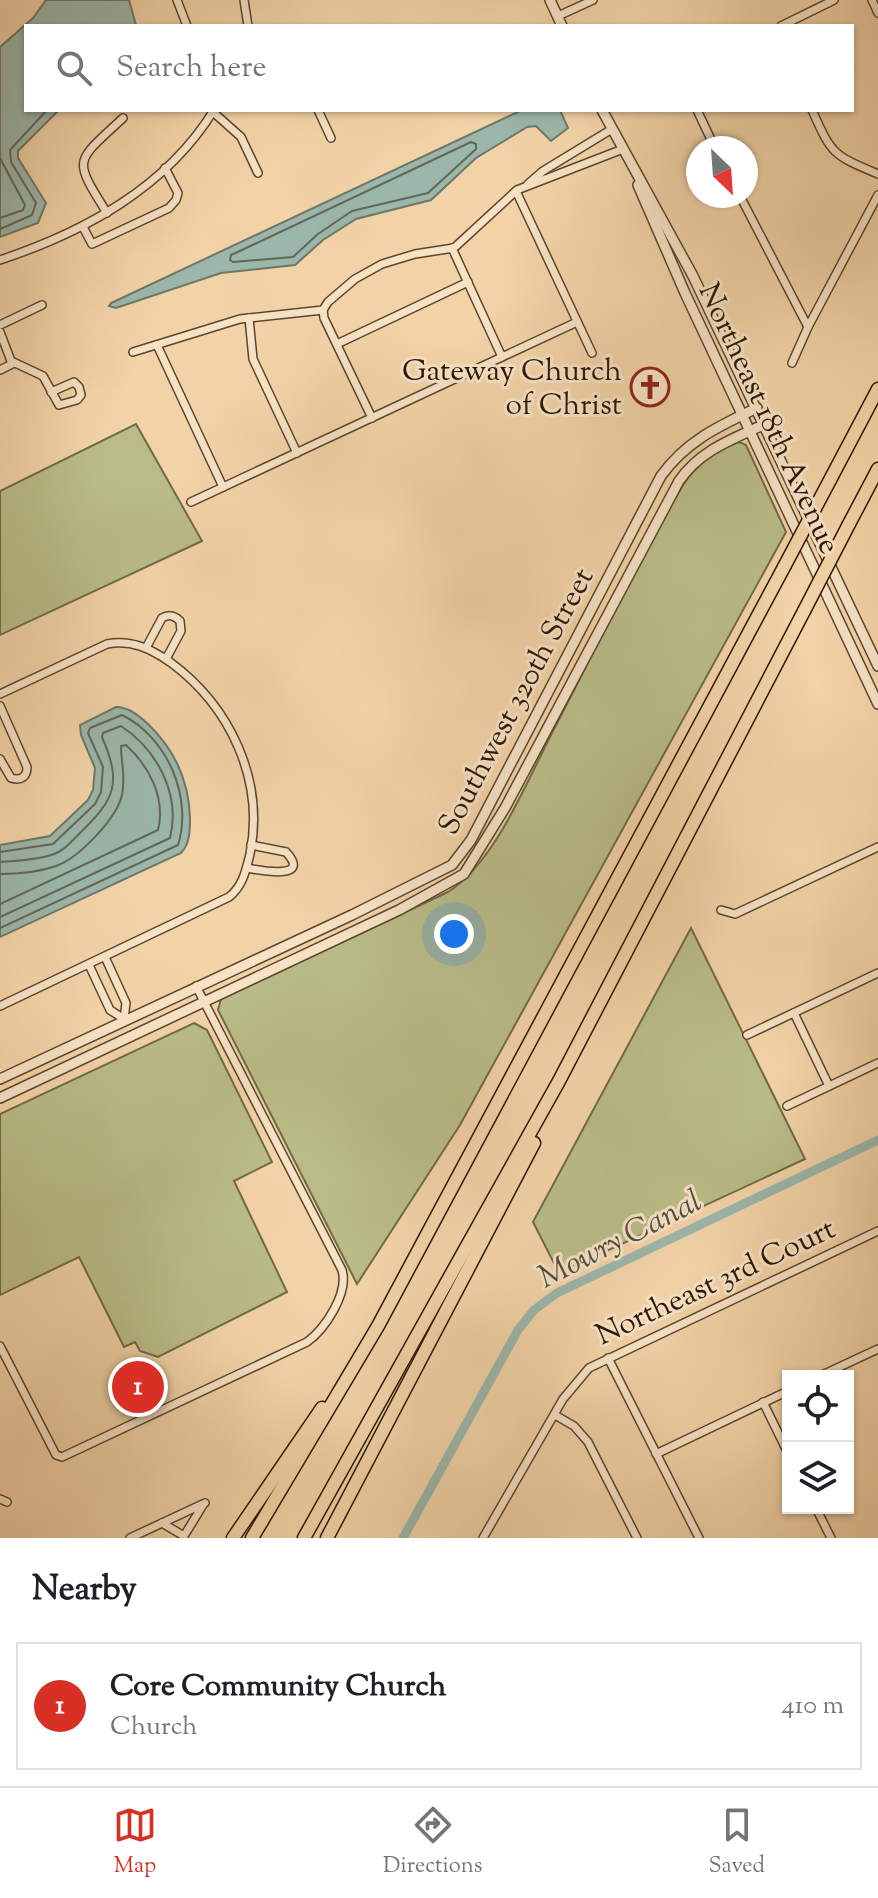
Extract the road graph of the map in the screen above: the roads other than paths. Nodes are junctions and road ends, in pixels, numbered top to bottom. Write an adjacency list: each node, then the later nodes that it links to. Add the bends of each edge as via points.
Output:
1 (177, 0): 9 (street)
2 (244, 0): 10 (street)
3 (550, 0): 8 (street)
4 (593, 0): 8 (street)
5 (834, 0): 11 (street)
6 (872, 0): 7 (street)
7 (878, 13)
8 (560, 21)
9 (186, 24)
10 (248, 24)
11 (785, 24)
12 (212, 112): 23 (street)
13 (214, 112): 24 (street, via 241,137)
14 (319, 112): 21 (street)
15 (605, 112): 19 (street, Northeast 18th Avenue)
16 (698, 112): 20 (street)
17 (813, 112): 25 (street, via 839,157)
18 (123, 118): 30 (street, via 82,164)
19 (612, 129): 22 (street, Northeast 18th Avenue); 26 (street)
20 (709, 136)
21 (331, 138)
22 (623, 149): 26 (street); 52 (street, Northeast 18th Avenue); 53 (street, Northeast 18th Avenue)
23 (165, 168): 30 (street); 31 (street, via 178,193 169,208 92,244)
24 (258, 173)
25 (878, 174)
26 (527, 185): 27 (street)
27 (516, 191): 32 (street); 38 (street)
28 (878, 195): 40 (street)
29 (746, 208): 40 (street)
30 (107, 213): 31 (street)
31 (83, 227): 33 (street)
32 (452, 248): 34 (street); 36 (street, via 382,264 355,279)
33 (0, 260)
34 (468, 282): 42 (street); 46 (street)
35 (42, 305): 39 (street)
36 (323, 310): 37 (street); 42 (street)
37 (249, 318): 43 (street); 57 (street, via 253,359)
38 (577, 322): 45 (street); 46 (street)
39 (0, 325)
40 (808, 327): 48 (street)
41 (0, 332): 47 (street)
42 (337, 344): 54 (street)
43 (157, 345): 44 (street); 59 (street)
44 (133, 352)
45 (592, 353)
46 (502, 357): 54 (street)
47 (14, 363): 49 (street); 51 (street, via 40,374)
48 (792, 363)
49 (0, 370)
50 (878, 389): 93 (highway, bridge)
51 (51, 392)
52 (757, 408): 53 (street, Southwest 320th Street); 55 (street, Northeast 18th Avenue)
53 (742, 415): 56 (street, Northeast 18th Avenue); 78 (street, Southwest 320th Street, via 702,435 661,476 471,840 452,865)
54 (372, 418): 57 (street)
55 (765, 424): 56 (street); 63 (street, Northeast 18th Avenue)
56 (750, 431): 65 (street, Northeast 18th Avenue); 80 (street, via 706,453 686,471 464,874)
57 (297, 453): 59 (street)
58 (878, 469): 88 (highway, bridge)
59 (223, 487): 60 (street)
60 (191, 502)
61 (146, 648): 62 (street); 62 (street, via 162,618 176,617 181,631); 66 (street, via 107,644)
62 (166, 659): 71 (street, via 202,690 233,733 251,790)
63 (878, 666)
64 (878, 678): 65 (street)
65 (867, 683): 67 (street, Northeast 18th Avenue)
66 (0, 694)
67 (878, 704)
68 (0, 706): 69 (street, via 27,767 25,776 11,778)
69 (0, 759)
70 (878, 847): 73 (street, via 735,914)
71 (251, 849): 72 (street); 72 (street, via 286,852 292,865 281,873)
72 (247, 868): 74 (street, via 229,897)
73 (721, 910)
74 (105, 957): 75 (street); 77 (street)
75 (89, 965): 79 (street); 81 (street)
76 (878, 973): 82 (street)
77 (117, 984): 79 (street); 83 (street, via 126,1003)
78 (196, 986): 80 (street); 83 (street, Southwest 320th Street)
79 (101, 991): 83 (street, via 110,1010)
80 (203, 1001): 85 (street); 94 (street, via 343,1275 342,1291 320,1330 292,1350 62,1457 56,1455)
81 (0, 1006)
82 (794, 1013): 84 (street); 89 (street)
83 (124, 1019): 85 (street); 87 (street, Southwest 320th Street)
84 (747, 1035)
85 (132, 1036): 90 (street)
86 (878, 1063): 89 (street)
87 (0, 1079)
88 (559, 1081): 109 (highway); 110 (highway, via 546,1119)
89 (829, 1086): 91 (street)
90 (0, 1098)
91 (787, 1106)
92 (878, 1231): 96 (street, Northeast 3rd Court)
93 (378, 1326): 107 (highway); 108 (highway)
94 (0, 1346)
95 (878, 1349): 97 (street)
96 (608, 1358): 100 (street, Northeast 3rd Court, via 577,1380); 102 (street)
97 (833, 1370)
98 (782, 1394): 99 (street)
99 (763, 1402): 101 (street); 102 (street)
100 (555, 1415): 111 (street); 112 (street, via 588,1442)
101 (783, 1442)
102 (656, 1454): 113 (street)
103 (819, 1514): 114 (street)
104 (162, 1523): 104 (street, via 184,1536 205,1503 176,1516); 105 (street)
105 (140, 1535): 106 (street)
106 (130, 1538)
107 (233, 1538)
108 (252, 1538)
109 (304, 1538)
110 (327, 1538)
111 (483, 1538)
112 (637, 1538)
113 (699, 1538)
114 (831, 1538)

